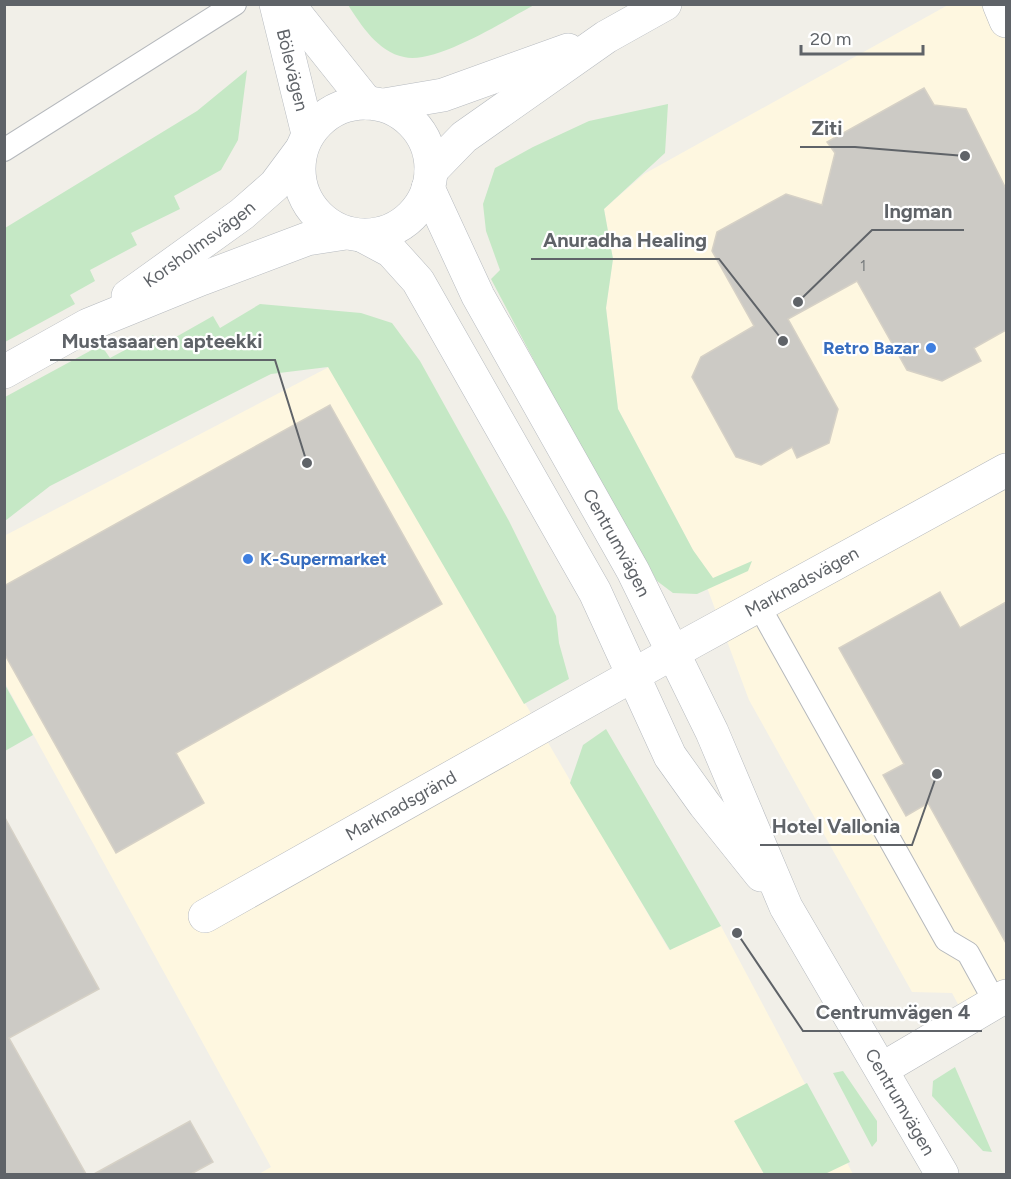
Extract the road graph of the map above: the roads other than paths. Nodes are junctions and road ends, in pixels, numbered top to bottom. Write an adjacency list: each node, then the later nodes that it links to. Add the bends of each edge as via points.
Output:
1 (235, 4): 10 (lane)
2 (276, 4): 9 (main road, Bölevägen)
3 (288, 4): 8 (main road, Bölevägen)
4 (665, 4): 7 (main road)
5 (999, 4): 6 (main road)
6 (1006, 21)
7 (606, 37): 8 (main road, via 443,95); 11 (main road, via 464,137)
8 (375, 104): 9 (main road, via 349,105 333,111 319,121); 11 (main road, via 400,113 418,131 429,154)
9 (305, 142): 12 (main road, via 298,167 306,201 323,220); 13 (main road, Korsholmsvägen, via 275,185 242,214)
10 (4, 150)
11 (430, 180): 12 (main road, via 421,204 396,228); 17 (main road, Centrumvägen, via 473,288 633,571)
12 (354, 234): 13 (main road, Korsholmsvägen, via 307,239 261,254); 18 (main road, Centrumvägen, via 391,251 418,281 595,592)
13 (88, 325): 14 (main road, Korsholmsvägen)
14 (4, 372)
15 (1006, 470): 16 (main road, Marknadsvägen)
16 (759, 606): 17 (main road, Marknadsvägen); 22 (lane, via 946,940 968,953)
17 (673, 653): 18 (main road, Marknadsvägen); 20 (main road, Centrumvägen, via 712,732)
18 (633, 675): 19 (main road, Marknadsvägen); 20 (main road, Centrumvägen, via 670,756)
19 (598, 695): 21 (main road, Marknadsgränd)
20 (786, 907): 23 (main road, Centrumvägen)
21 (206, 916)
22 (1001, 999): 23 (main road)
23 (882, 1068): 24 (main road, Centrumvägen)
24 (942, 1174)

